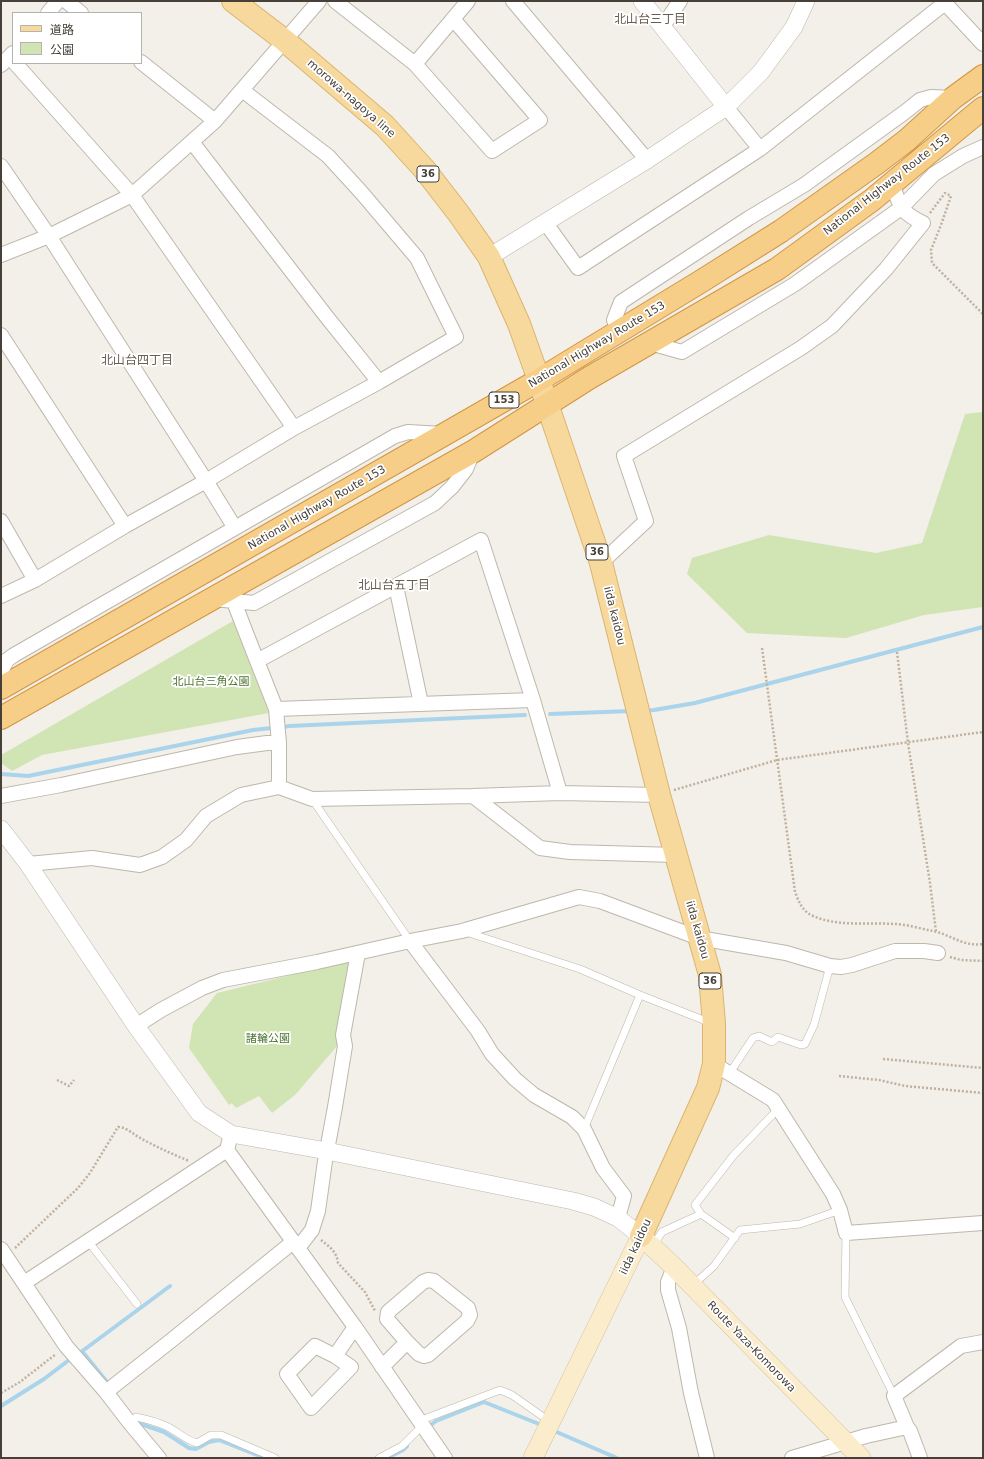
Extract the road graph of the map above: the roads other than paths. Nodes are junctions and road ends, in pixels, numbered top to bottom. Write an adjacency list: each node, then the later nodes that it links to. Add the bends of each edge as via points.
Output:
1 (58, 1): 12 (street)
2 (66, 1): 13 (street)
3 (233, 1): 16 (main road, morowa-nagoya line / 36)
4 (319, 1): 16 (street)
5 (335, 1): 20 (street)
6 (468, 1): 14 (street)
7 (513, 1): 29 (street)
8 (642, 1): 15 (street)
9 (680, 1): 15 (street)
10 (806, 1): 23 (street, via 794,27 761,72)
11 (944, 2): 17 (street); 28 (street)
12 (49, 12)
13 (80, 12)
14 (453, 19): 20 (street); 20 (street, via 540,120 492,151)
15 (663, 26): 23 (street)
16 (284, 40): 22 (street); 37 (main road, morowa-nagoya line / 36, via 385,126 425,170)
17 (983, 44)
18 (142, 63): 25 (street)
19 (14, 64): 32 (street)
20 (414, 64)
21 (983, 76): 40 (highway, National Highway Route 153 / 153, via 953,98 907,140 781,231)
22 (242, 90): 25 (street); 41 (street, via 328,156 361,192 416,258 456,337)
23 (726, 108): 28 (street); 29 (street)
24 (983, 108): 31 (highway, National Highway Route 153 / 153)
25 (215, 121): 26 (street)
26 (192, 142): 32 (street); 41 (street)
27 (983, 148): 33 (street, via 963,156 934,174)
28 (760, 149): 34 (street, via 578,268)
29 (647, 160): 34 (street)
30 (1, 166): 35 (street)
31 (892, 183): 33 (street); 39 (highway, National Highway Route 153 / 153, via 777,270)
32 (132, 195): 35 (street); 43 (street)
33 (901, 208): 39 (street, via 795,284 682,352); 49 (street, via 910,217 923,223 886,269 832,326 801,348 624,456 646,522)
34 (545, 222): 37 (street)
35 (50, 236): 36 (street); 45 (street)
36 (1, 255)
37 (489, 257): 40 (main road, morowa-nagoya line / 36, via 519,324)
38 (1, 335): 47 (street)
39 (650, 343): 42 (highway, National Highway Route 153 / 153)
40 (539, 380): 42 (main road, morowa-nagoya line / 36); 44 (highway, National Highway Route 153 / 153)
41 (379, 382): 43 (street)
42 (547, 404): 49 (main road, iida kaidou / 36); 53 (highway, National Highway Route 153 / 153, via 474,451)
43 (294, 428): 45 (street)
44 (445, 434): 48 (street, via 408,432 395,436); 56 (highway, National Highway Route 153 / 153)
45 (206, 481): 47 (street); 48 (street)
46 (1, 521): 50 (street)
47 (125, 526): 50 (street)
48 (234, 528): 55 (street, via 14,655 7,660)
49 (601, 563): 64 (main road, iida kaidou / 36)
50 (34, 580): 52 (street)
51 (396, 586): 54 (street); 57 (street, via 481,540); 58 (street)
52 (1, 596)
53 (224, 600): 54 (street); 60 (highway, National Highway Route 153 / 153)
54 (257, 661): 59 (street)
55 (1, 672)
56 (1, 688)
57 (533, 700): 58 (street); 63 (street)
58 (422, 704): 59 (street)
59 (276, 714): 61 (street)
60 (1, 718)
61 (278, 740): 62 (street); 65 (street)
62 (280, 787): 67 (street); 70 (street, via 241,795 206,816 186,840 162,858 140,865 92,858)
63 (560, 793): 64 (street); 66 (street)
64 (659, 795): 69 (main road, iida kaidou / 36)
65 (1, 796)
66 (473, 796): 67 (street); 69 (street, via 540,848 570,852)
67 (312, 799): 73 (lane)
68 (1, 829): 70 (street)
69 (676, 855): 72 (main road, iida kaidou / 36)
70 (28, 864): 79 (street)
71 (462, 931): 72 (street, via 579,897 600,900); 73 (street); 77 (lane, via 580,969)
72 (699, 938): 76 (street, via 786,953); 78 (main road, iida kaidou / 36, via 710,975)
73 (410, 941): 75 (street); 82 (street, via 478,1031 492,1054 515,1079)
74 (938, 952): 76 (street, via 895,951 852,965)
75 (358, 953): 79 (street, via 223,980 202,988); 84 (street, via 343,1035 345,1046)
76 (830, 966): 80 (lane, via 814,1025 805,1044 778,1037 772,1042 759,1036 753,1038)
77 (640, 995): 78 (lane); 82 (lane)
78 (714, 1024): 80 (main road, iida kaidou / 36)
79 (136, 1026): 83 (street, via 199,1113)
80 (722, 1069): 81 (street, via 773,1100); 92 (main road, iida kaidou / 36, via 708,1088)
81 (779, 1108): 85 (street, via 833,1194); 86 (lane, via 713,1180 695,1205)
82 (584, 1129): 87 (street, via 603,1168 624,1196)
83 (229, 1142): 84 (street); 91 (street, via 200,1168); 93 (street)
84 (328, 1151): 87 (street, via 573,1200); 93 (street, via 318,1211 310,1233)
85 (840, 1210): 89 (street); 90 (lane, via 800,1224 740,1230)
86 (701, 1214): 90 (lane); 92 (lane)
87 (618, 1218): 92 (street)
88 (983, 1223): 89 (street)
89 (846, 1233): 105 (lane, via 845,1297)
90 (735, 1238): 97 (lane, via 714,1266)
91 (88, 1242): 96 (street); 98 (lane)
92 (647, 1242): 95 (main road, Route Yaza-Komorowa); 107 (main road, iida kaidou)
93 (295, 1245): 99 (street); 104 (street)
94 (3, 1253): 96 (street)
95 (674, 1267): 97 (main road, Route Yaza-Komorowa); 116 (street, via 668,1282 668,1290 680,1328 691,1393)
96 (24, 1283): 104 (street, via 66,1346)
97 (692, 1286): 110 (main road, Route Yaza-Komorowa)
98 (137, 1304)
99 (354, 1327): 102 (street); 103 (street)
100 (407, 1342): 100 (street, via 387,1316 390,1310 423,1282 434,1281 468,1308 470,1315 467,1321 428,1355 419,1354); 103 (street)
101 (983, 1342): 105 (street, via 961,1346)
102 (335, 1356): 102 (street, via 315,1346 287,1374 311,1408 351,1367)
103 (382, 1367): 108 (street)
104 (106, 1392): 106 (street)
105 (894, 1396): 109 (street)
106 (129, 1422): 111 (street); 112 (lane, via 136,1417 147,1419 197,1443 211,1435 221,1435)
107 (551, 1422): 108 (lane, via 500,1390); 115 (main road, iida kaidou)
108 (421, 1423): 113 (lane, via 402,1446); 114 (street)
109 (907, 1427): 110 (street); 119 (street)
110 (845, 1443): 117 (street); 118 (main road, Route Yaza-Komorowa)
111 (159, 1458)
112 (275, 1458)
113 (379, 1458)
114 (445, 1458)
115 (534, 1458)
116 (707, 1458)
117 (792, 1458)
118 (860, 1458)
119 (920, 1458)

